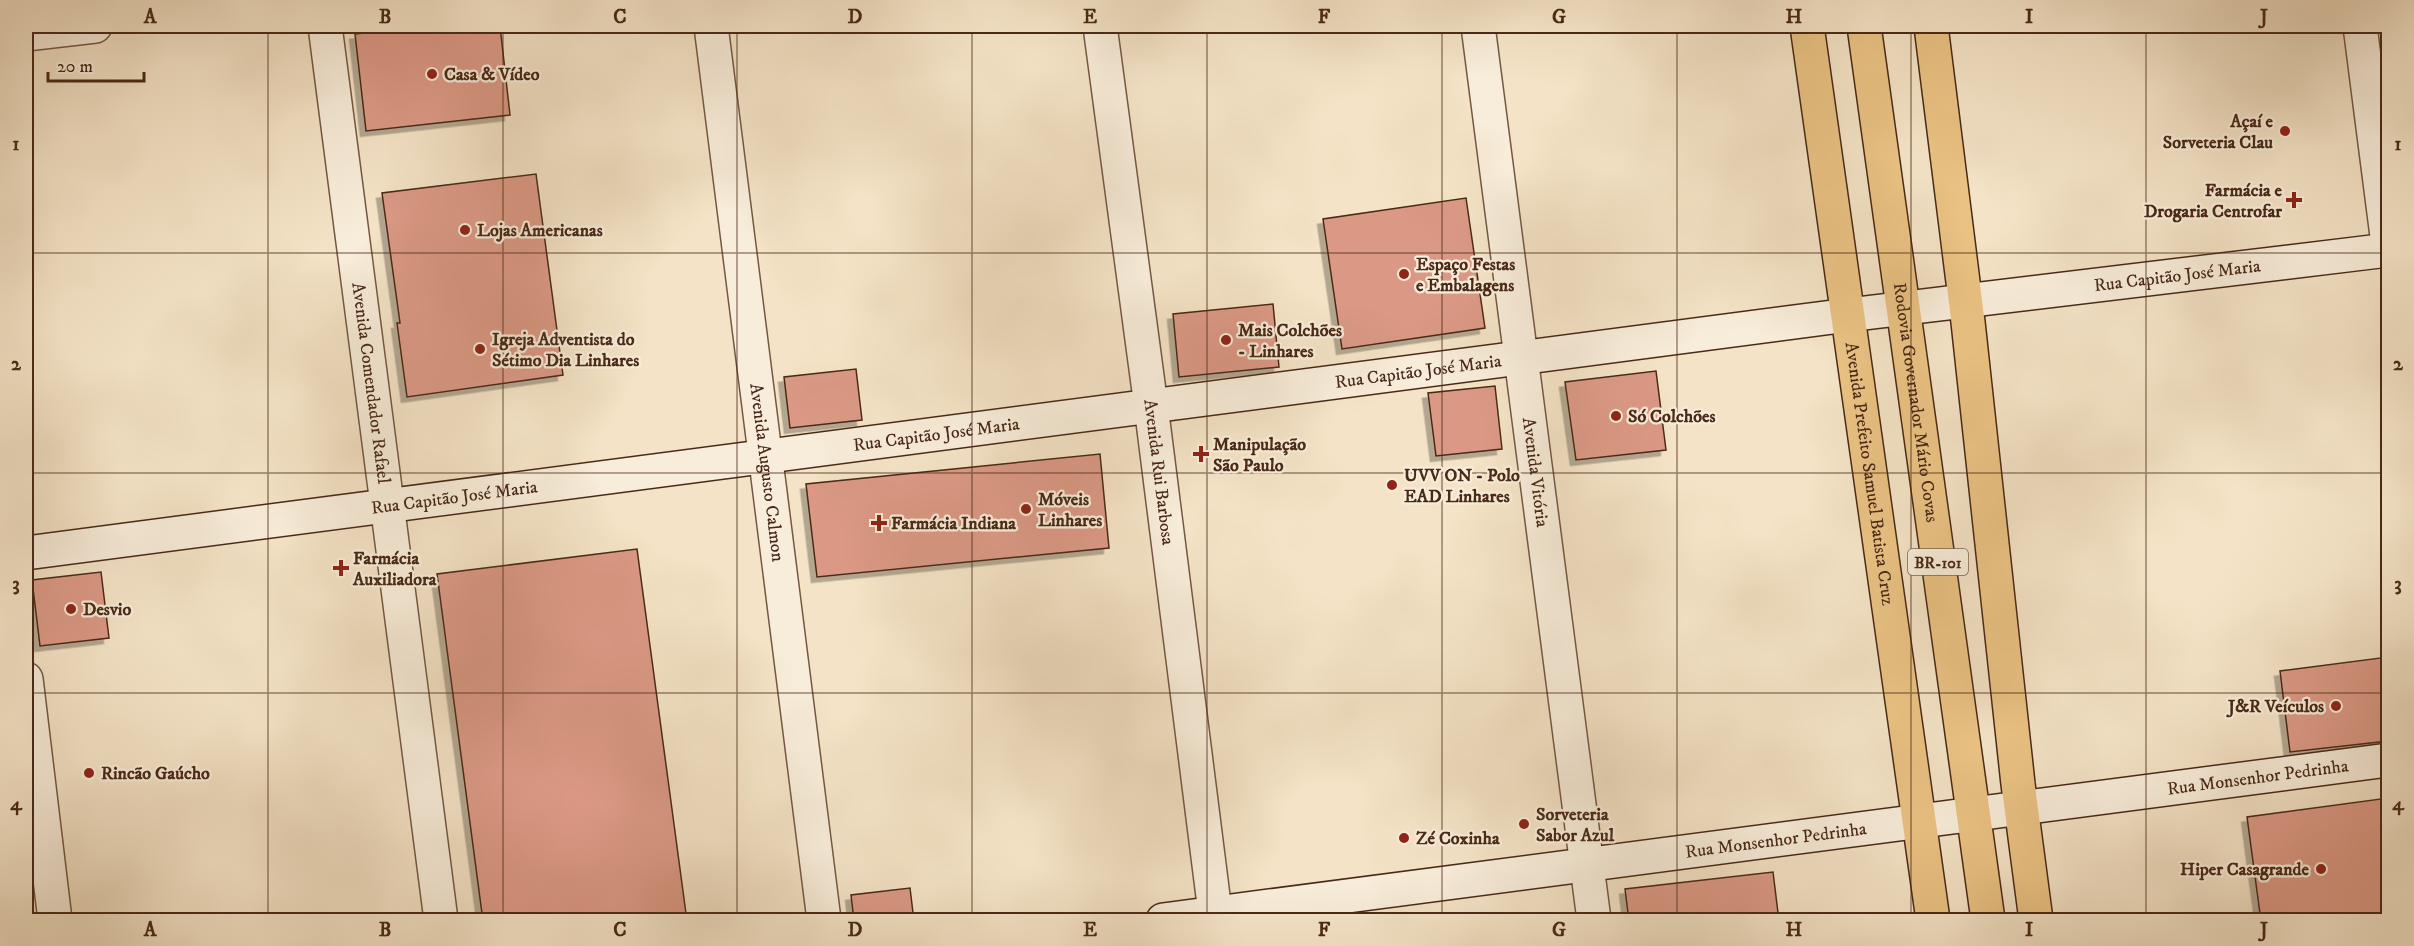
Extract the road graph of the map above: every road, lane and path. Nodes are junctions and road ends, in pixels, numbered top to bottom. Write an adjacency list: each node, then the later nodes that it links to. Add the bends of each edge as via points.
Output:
1 (95, 26): 10 (street)
2 (325, 26): 19 (street, Avenida Comendador Rafael)
3 (711, 26): 18 (street, Avenida Augusto Calmon)
4 (1100, 26): 17 (street, Avenida Rui Barbosa)
5 (1478, 26): 16 (street, Avenida Vitória)
6 (1807, 26): 15 (main road, Avenida Prefeito Samuel Batista Cruz)
7 (1864, 26): 14 (main road, Rodovia Governador Mário Covas / BR-101)
8 (1931, 26): 13 (main road)
9 (2360, 26): 11 (street)
10 (26, 34)
11 (2388, 244)
12 (2388, 250): 13 (street, Rua Capitão José Maria)
13 (1965, 301): 14 (street, Rua Capitão José Maria); 23 (main road)
14 (1904, 309): 15 (street, Rua Capitão José Maria); 24 (main road, Rodovia Governador Mário Covas / BR-101)
15 (1848, 315): 16 (street, Rua Capitão José Maria); 25 (main road, Avenida Prefeito Samuel Batista Cruz)
16 (1521, 358): 17 (street, Rua Capitão José Maria); 26 (street, Avenida Vitória)
17 (1151, 406): 18 (street, Rua Capitão José Maria); 27 (street, Avenida Rui Barbosa)
18 (765, 456): 19 (street, Rua Capitão José Maria); 30 (street, Avenida Augusto Calmon)
19 (387, 506): 20 (street, Rua Capitão José Maria); 29 (street, Avenida Comendador Rafael)
20 (26, 553)
21 (26, 679): 28 (street)
22 (2388, 760): 23 (street, Rua Monsenhor Pedrinha)
23 (2021, 809): 24 (street, Rua Monsenhor Pedrinha); 35 (main road)
24 (1973, 815): 25 (street, Rua Monsenhor Pedrinha); 34 (main road, Rodovia Governador Mário Covas / BR-101)
25 (1918, 820): 26 (street, Rua Monsenhor Pedrinha); 33 (main road, Avenida Prefeito Samuel Batista Cruz)
26 (1586, 865): 27 (street, Rua Monsenhor Pedrinha); 32 (street, Avenida Vitória)
27 (1215, 917): 31 (street, Rua Monsenhor Pedrinha)
28 (55, 921)
29 (441, 921)
30 (824, 921)
31 (1163, 921)
32 (1594, 921)
33 (1933, 921)
34 (1988, 921)
35 (2036, 921)

